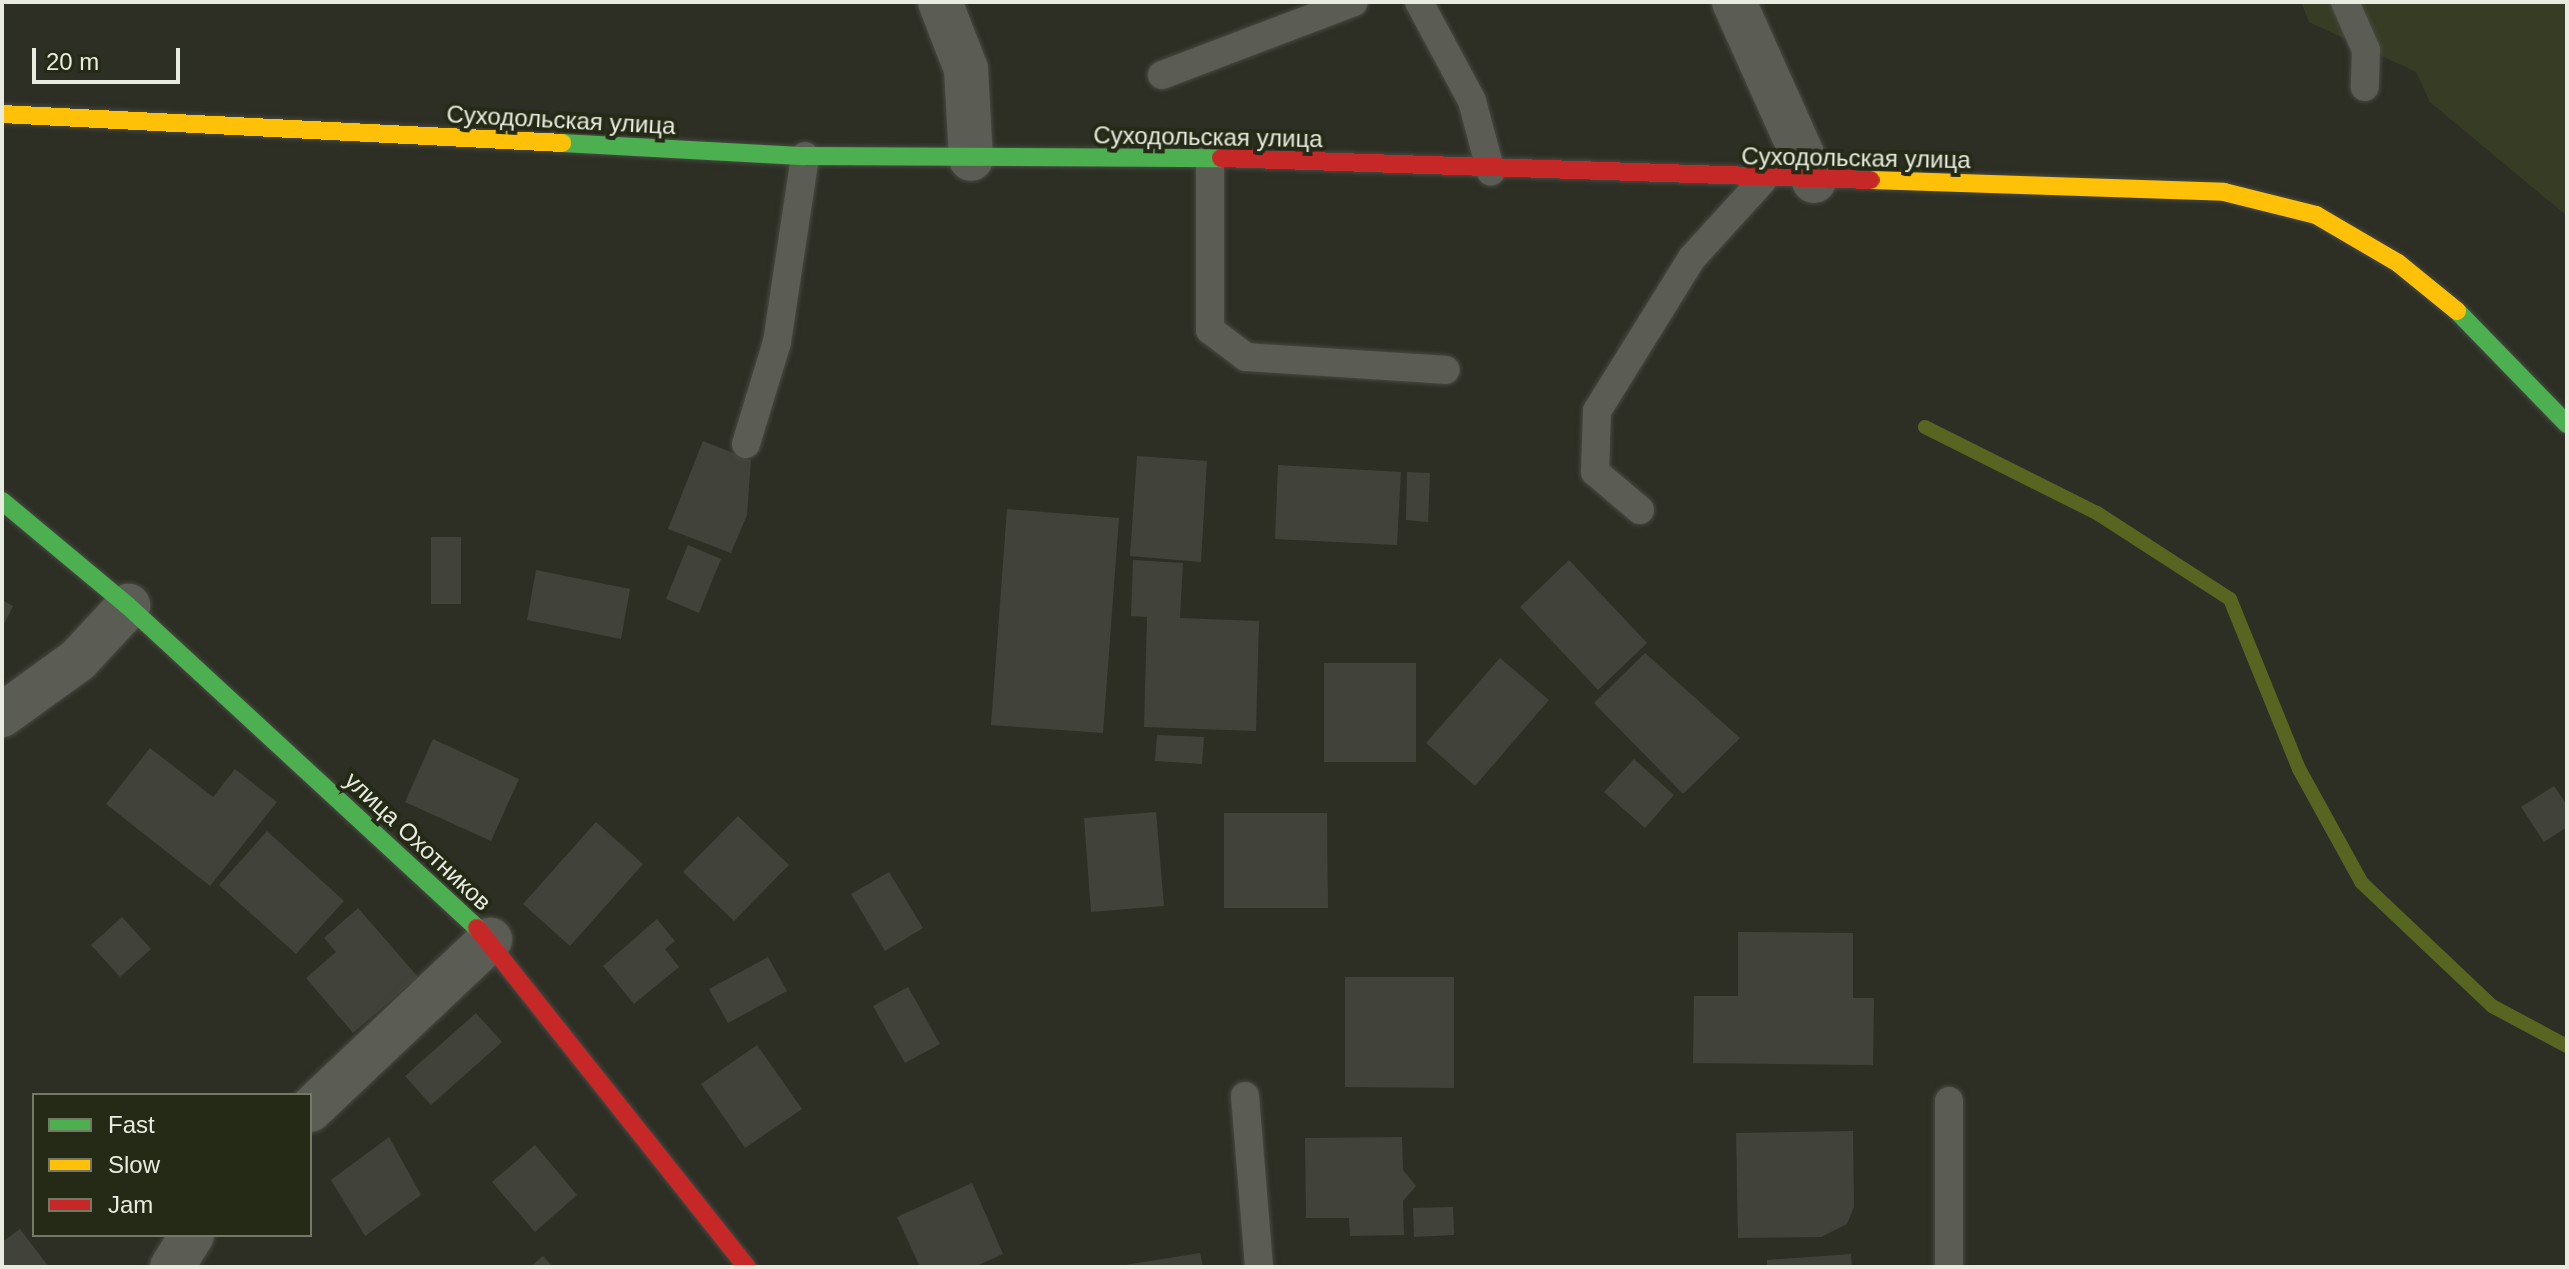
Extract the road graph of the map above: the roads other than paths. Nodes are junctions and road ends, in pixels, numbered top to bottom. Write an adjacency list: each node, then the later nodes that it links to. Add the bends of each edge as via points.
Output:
1 (940, 2): 11 (street, via 966,69)
2 (1354, 2): 6 (lane)
3 (1419, 2): 12 (lane, via 1472,101)
4 (1734, 2): 14 (street)
5 (2345, 2): 7 (lane, via 2366,50)
6 (1162, 75)
7 (2365, 87)
8 (2, 114): 9 (main road, Суходольская улица)
9 (805, 156): 11 (main road, Суходольская улица); 17 (lane, via 777,342)
10 (1210, 158): 11 (main road, Суходольская улица); 12 (main road, Суходольская улица); 15 (lane, via 1210,330 1246,357)
11 (971, 159)
12 (1491, 172): 13 (main road, Суходольская улица)
13 (1762, 181): 14 (main road, Суходольская улица); 19 (lane, via 1692,258 1597,411 1595,472)
14 (1814, 181): 16 (main road, Суходольская улица, via 2224,192 2316,215 2398,263 2484,333)
15 (1446, 370)
16 (2567, 424)
17 (746, 444)
18 (2, 501): 20 (main road, улица Охотников)
19 (1640, 510)
20 (128, 606): 21 (street, via 78,660); 22 (main road, улица Охотников)
21 (2, 715)
22 (490, 940): 25 (street); 28 (main road, улица Охотников)
23 (1245, 1096): 29 (lane)
24 (1949, 1101): 30 (lane)
25 (312, 1108)
26 (191, 1237): 27 (street)
27 (172, 1267)
28 (747, 1267)
29 (1259, 1267)
30 (1949, 1267)

